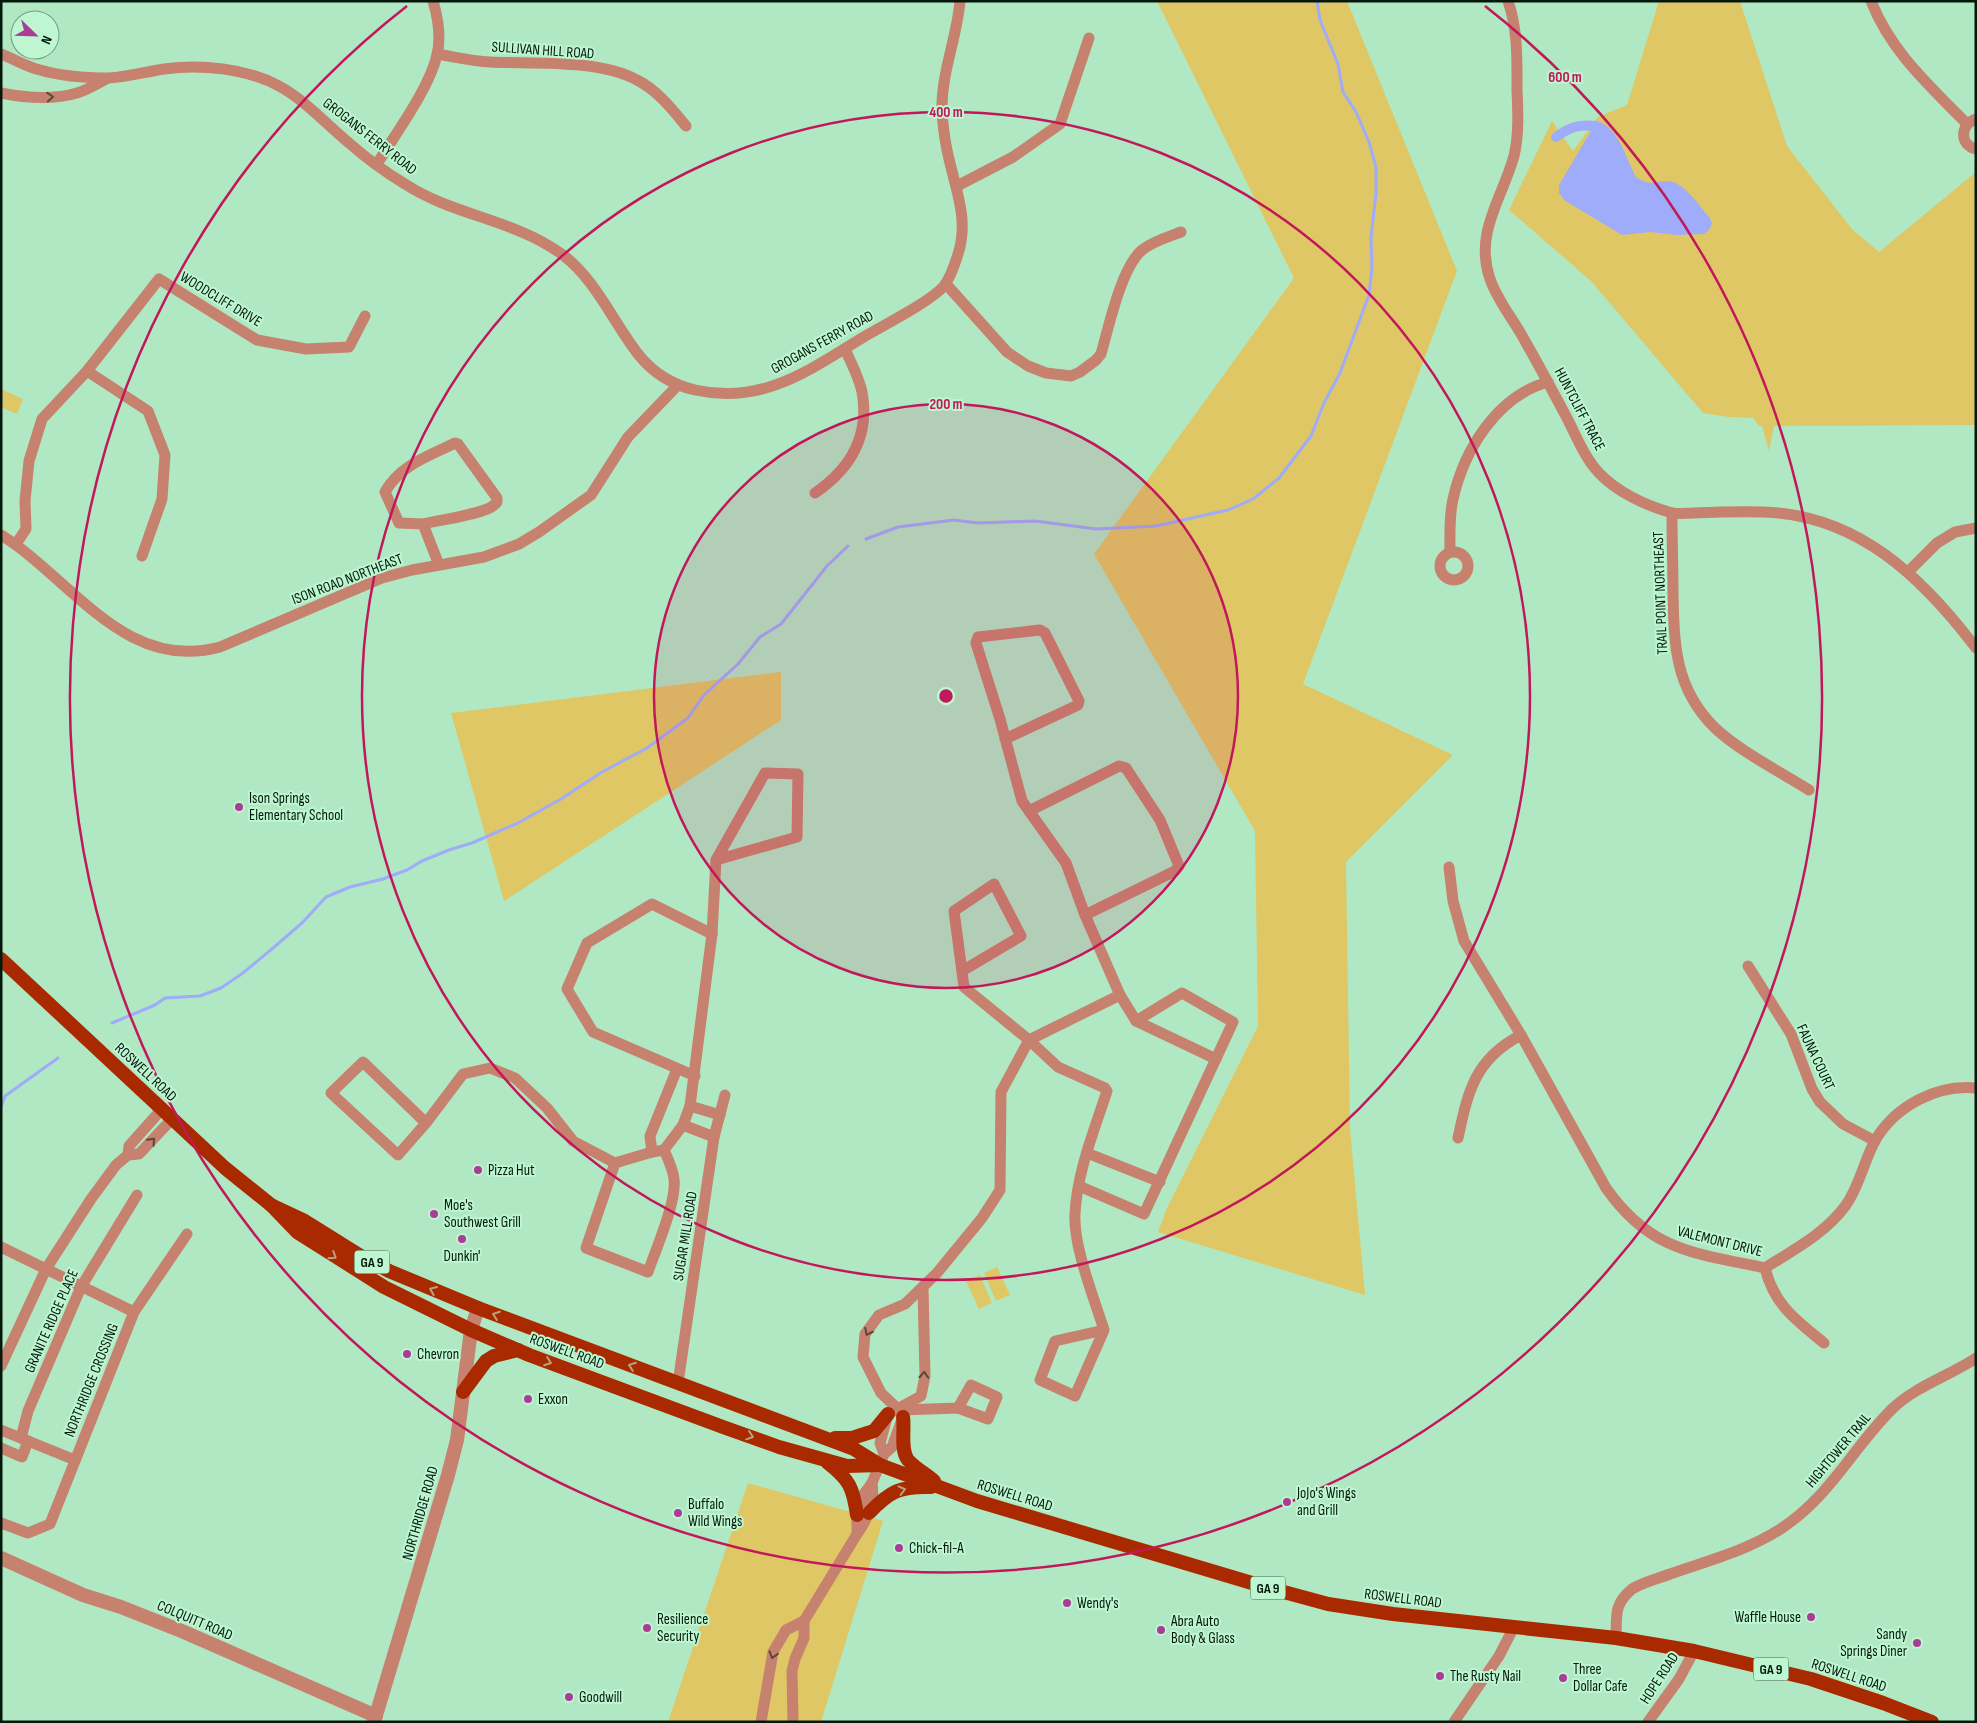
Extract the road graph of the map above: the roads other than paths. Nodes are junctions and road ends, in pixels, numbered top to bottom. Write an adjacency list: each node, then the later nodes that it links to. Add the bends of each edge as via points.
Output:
1 (433, 1): 7 (street, via 438,19)
2 (960, 1): 14 (street, via 958,24 945,73 942,108 945,143)
3 (1508, 1): 20 (street, HUNTCLIFF TRACE, via 1516,39 1518,136 1513,159 1488,223 1485,258 1496,295)
4 (1871, 1): 10 (street, via 1886,34 1913,68)
5 (1089, 38): 14 (street, via 1060,124 1013,157)
6 (1, 54): 8 (street, GROGANS FERRY ROAD, via 39,70)
7 (437, 54): 11 (street, SULLIVAN HILL ROAD, via 487,62 578,65 620,73 655,92); 13 (street, via 428,81)
8 (109, 78): 9 (street, GROGANS FERRY ROAD, one-way to 8, via 60,96); 13 (street, GROGANS FERRY ROAD, via 194,68 232,70 260,77 296,97)
9 (1, 93)
10 (1971, 122): 12 (street, via 1963,131 1964,141)
11 (686, 126)
12 (1976, 149)
13 (377, 164): 21 (street, GROGANS FERRY ROAD, via 422,195 514,227 562,255 586,278 640,357)
14 (957, 186): 16 (street, via 962,225 959,251)
15 (1181, 232): 16 (street, via 1151,244 1134,258 1125,275 1100,354 1071,376 1046,373 1007,352)
16 (946, 284): 18 (street, GROGANS FERRY ROAD)
17 (365, 316): 19 (street, WOODCLIFF DRIVE, via 349,347 306,349 257,340 159,279)
18 (845, 349): 21 (street, GROGANS FERRY ROAD, via 782,383 754,393 714,394); 22 (street, via 862,391 862,430 846,467)
19 (87, 371): 27 (street, WOODCLIFF DRIVE, via 42,418 29,461 26,529); 29 (street, via 148,411 164,455 162,499)
20 (1548, 382): 23 (street, HUNTCLIFF TRACE, via 1585,454 1599,473 1613,486); 28 (street, via 1533,386 1507,405 1472,448 1452,500)
21 (677, 386): 30 (street, ISON ROAD NORTHEAST, via 628,436 591,494 519,544 484,557)
22 (816, 493)
23 (1672, 514): 31 (street, HUNTCLIFF TRACE, via 1765,512 1811,519 1862,539); 34 (street, TRAIL POINT NORTHEAST, via 1674,639 1685,683 1696,705 1714,727 1732,742)
24 (423, 524): 24 (street, via 483,511 497,501 458,444 408,467 385,492 400,523); 30 (street)
25 (1976, 528): 31 (street, via 1955,532 1937,543)
26 (1, 535): 27 (street, ISON ROAD NORTHEAST)
27 (16, 544): 30 (street, ISON ROAD NORTHEAST, via 122,633 156,647 195,652 220,647 382,578)
28 (1450, 552)
29 (142, 556)
30 (439, 565)
31 (1908, 572): 32 (street, HUNTCLIFF TRACE)
32 (1976, 648)
33 (1005, 739): 33 (street, via 976,643 978,638 1040,630 1045,633 1079,701 1078,705); 35 (street, via 1022,801)
34 (1809, 790)
35 (1029, 811): 38 (street, via 1066,863); 38 (street, via 1123,766 1160,820 1178,869)
36 (716, 860): 36 (street, via 797,837 798,774 765,773); 39 (street)
37 (1449, 867): 45 (street, VALEMONT DRIVE, via 1453,901 1464,941)
38 (1085, 915): 43 (street)
39 (712, 934): 48 (street, via 652,904 587,943 567,989 593,1032); 49 (street)
40 (1, 959): 53 (main road, ROSWELL ROAD / GA 9)
41 (1748, 966): 60 (street, FAUNA COURT, via 1791,1034 1820,1102 1842,1124)
42 (962, 971): 42 (street, via 954,911 996,885 1021,936); 46 (street, via 964,987)
43 (1120, 996): 44 (street); 46 (street)
44 (1136, 1021): 47 (street); 47 (street, via 1182,993 1233,1021)
45 (1522, 1035): 59 (street, via 1497,1050 1478,1073 1468,1095); 72 (street, VALEMONT DRIVE, via 1606,1188 1632,1220 1658,1239 1685,1250)
46 (1029, 1040): 63 (street, via 1058,1067 1107,1091); 75 (street, via 1001,1092 1000,1190 982,1218)
47 (1216, 1060): 66 (street)
48 (677, 1069): 49 (street); 62 (street, via 650,1136)
49 (695, 1076): 52 (street)
50 (1976, 1088): 60 (street, VALEMONT DRIVE, via 1954,1088 1915,1101 1893,1118)
51 (725, 1095): 54 (street, SUGAR MILL ROAD)
52 (690, 1106): 54 (street); 57 (street)
53 (162, 1109): 55 (main road, ROSWELL ROAD / GA 9); 64 (street, via 128,1146)
54 (720, 1115): 58 (street, SUGAR MILL ROAD)
55 (172, 1119): 64 (street, one-way to 55, via 139,1154); 69 (main road, ROSWELL ROAD / GA 9)
56 (426, 1123): 56 (street, via 398,1155 332,1092 363,1062); 65 (street, via 463,1074 490,1068 514,1078 547,1108 573,1141)
57 (684, 1125): 58 (street); 61 (street)
58 (714, 1137): 84 (street, SUGAR MILL ROAD)
59 (1458, 1138)
60 (1875, 1140): 72 (street, VALEMONT DRIVE, via 1846,1206 1818,1234)
61 (664, 1150): 62 (street); 65 (street, via 674,1180 672,1199 648,1272 586,1248)
62 (652, 1152): 65 (street)
63 (1087, 1153): 66 (street); 67 (street)
64 (128, 1155): 73 (street, via 116,1164)
65 (615, 1162)
66 (1160, 1182): 67 (street, via 1143,1214)
67 (1079, 1186): 79 (street, via 1075,1215 1078,1244)
68 (137, 1195): 74 (street, GRANITE RIDGE PLACE)
69 (271, 1205): 76 (main road, ROSWELL ROAD / GA 9, one-way to 69, via 389,1270); 78 (main road, ROSWELL ROAD / GA 9, one-way to 78, via 297,1232 356,1270)
70 (186, 1234): 77 (street, NORTHRIDGE CROSSING)
71 (1, 1247): 73 (street, GRANITE RIDGE PLACE)
72 (1765, 1268): 80 (street, via 1779,1302)
73 (46, 1269): 74 (street, NORTHRIDGE CROSSING); 83 (street)
74 (81, 1287): 77 (street, NORTHRIDGE CROSSING); 90 (street, GRANITE RIDGE PLACE, via 28,1411)
75 (923, 1288): 87 (street, one-way to 75, via 921,1396 925,1376); 87 (street, one-way to 87, via 905,1304 879,1315 865,1334 863,1357 880,1393)
76 (478, 1308): 78 (street, NORTHRIDGE ROAD); 84 (main road, ROSWELL ROAD / GA 9, one-way to 76)
77 (134, 1312): 94 (street, NORTHRIDGE CROSSING)
78 (471, 1330): 81 (main road, ROSWELL ROAD / GA 9); 85 (street, NORTHRIDGE ROAD)
79 (1104, 1330): 79 (street, via 1055,1341 1040,1380 1075,1396)
80 (1824, 1343)
81 (518, 1350): 85 (main road, via 486,1361); 92 (main road, ROSWELL ROAD / GA 9, one-way to 92, via 779,1447)
82 (1976, 1358): 101 (street, HIGHTOWER TRAIL, via 1920,1389 1894,1408 1873,1429 1829,1487 1779,1530 1751,1545 1632,1589 1622,1598 1617,1609)
83 (1, 1366)
84 (678, 1383): 89 (main road, ROSWELL ROAD / GA 9)
85 (463, 1392): 103 (street, NORTHRIDGE ROAD, via 457,1440 448,1476)
86 (958, 1408): 87 (street)
87 (897, 1414): 89 (main road, via 874,1431 852,1438); 93 (street, via 892,1447); 95 (main road, via 905,1428 907,1460)
88 (1, 1430): 90 (street, NORTHRIDGE CROSSING)
89 (826, 1439): 93 (main road, ROSWELL ROAD / GA 9)
90 (25, 1440): 91 (street, via 22,1457); 94 (street, NORTHRIDGE CROSSING)
91 (1, 1448)
92 (824, 1459): 93 (main road, ROSWELL ROAD / GA 9, via 847,1466); 96 (main road, via 851,1485)
93 (882, 1459): 95 (main road, ROSWELL ROAD / GA 9); 96 (street, via 863,1495)
94 (75, 1460): 97 (street, NORTHRIDGE CROSSING, via 50,1524 28,1533)
95 (942, 1487): 96 (main road, one-way to 95, via 895,1491); 100 (main road, ROSWELL ROAD / GA 9, via 977,1501 1328,1604)
96 (863, 1514): 99 (street, via 857,1534)
97 (1, 1523)
98 (1, 1558): 103 (street, COLQUITT ROAD, via 83,1595 184,1632)
99 (804, 1620): 104 (street, one-way to 104, via 786,1630 773,1652); 105 (street, via 804,1638 792,1670)
100 (1514, 1627): 101 (main road, ROSWELL ROAD / GA 9); 106 (street, via 1499,1656)
101 (1616, 1638): 102 (main road, ROSWELL ROAD / GA 9)
102 (1694, 1651): 107 (street, HOPE ROAD, via 1679,1679); 108 (main road, ROSWELL ROAD / GA 9, via 1811,1679)
103 (375, 1719)
104 (761, 1722)
105 (793, 1722)
106 (1454, 1722)
107 (1648, 1722)
108 (1932, 1722)

